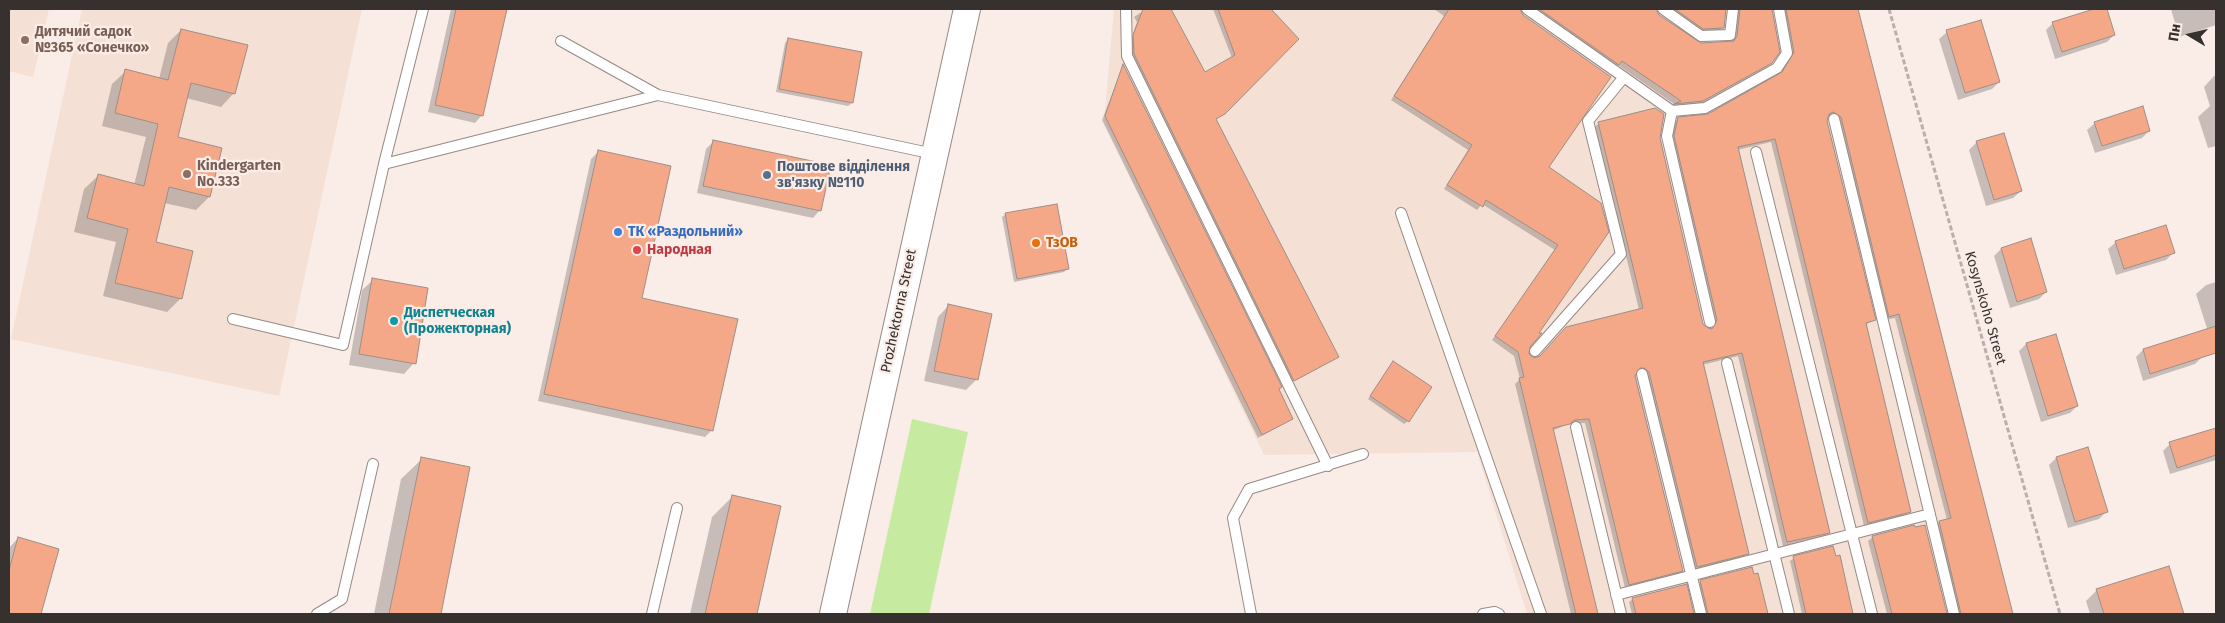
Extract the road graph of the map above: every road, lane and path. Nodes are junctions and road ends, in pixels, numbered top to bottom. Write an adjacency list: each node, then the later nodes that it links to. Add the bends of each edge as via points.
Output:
1 (423, 9): 16 (lane)
2 (967, 9): 15 (street, Prozhektorna Street)
3 (1126, 9): 26 (lane, via 1127,56)
4 (1527, 9): 10 (lane)
5 (1663, 9): 6 (lane, via 1701,36 1730,35)
6 (1733, 9)
7 (1779, 9): 12 (lane, via 1787,53 1777,68 1705,108)
8 (1889, 9): 45 (path, Kosynskoho Street)
9 (561, 41): 11 (lane)
10 (1624, 77): 12 (lane); 20 (lane, via 1588,121 1621,254)
11 (658, 95): 15 (lane); 16 (lane)
12 (1672, 111): 19 (lane, via 1667,136)
13 (1834, 119): 28 (lane)
14 (1756, 152): 29 (lane)
15 (934, 154): 35 (street, Prozhektorna Street)
16 (384, 164): 18 (lane, via 343,344)
17 (1401, 213): 39 (lane)
18 (233, 319)
19 (1710, 322)
20 (1534, 352)
21 (1727, 363): 30 (lane)
22 (1642, 374): 31 (lane)
23 (1576, 428): 32 (lane)
24 (1363, 454): 26 (lane)
25 (373, 464): 33 (lane, via 342,599)
26 (1328, 466): 36 (lane, via 1249,489 1233,518)
27 (677, 508): 34 (lane)
28 (1930, 514): 29 (lane); 44 (lane)
29 (1852, 534): 30 (lane); 43 (lane)
30 (1774, 554): 31 (lane); 42 (lane)
31 (1691, 575): 32 (lane); 41 (lane)
32 (1616, 594): 40 (lane)
33 (317, 614)
34 (652, 614)
35 (833, 614)
36 (1251, 614)
37 (1482, 614): 38 (lane)
38 (1498, 614)
39 (1541, 614)
40 (1621, 614)
41 (1701, 614)
42 (1789, 614)
43 (1872, 614)
44 (1954, 614)
45 (2060, 614)

